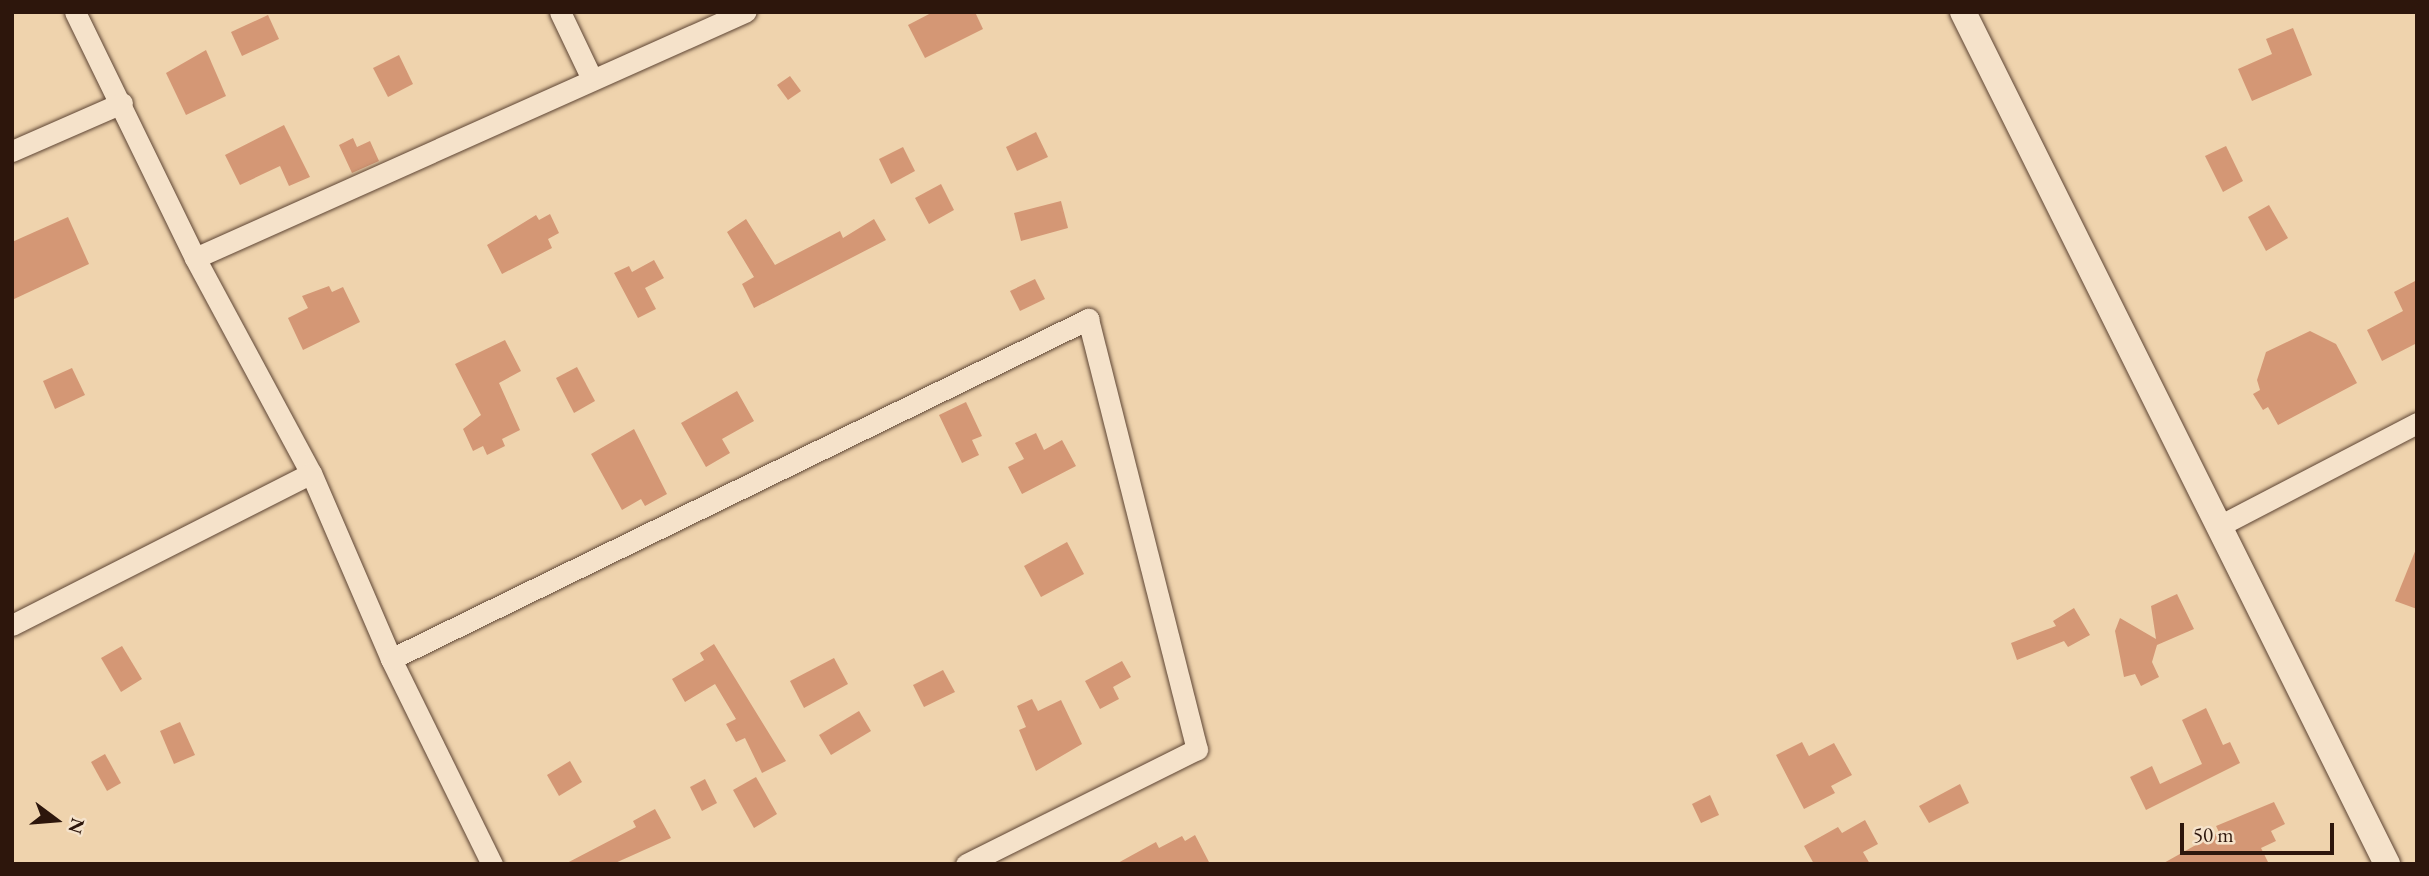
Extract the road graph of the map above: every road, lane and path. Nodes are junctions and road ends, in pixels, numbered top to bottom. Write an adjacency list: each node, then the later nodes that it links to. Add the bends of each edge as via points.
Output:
1 (75, 12): 6 (street)
2 (560, 12): 5 (street)
3 (745, 12): 5 (street)
4 (1963, 12): 11 (street)
5 (592, 79): 8 (street)
6 (122, 103): 7 (street); 8 (street)
7 (12, 151)
8 (195, 258): 10 (street)
9 (2417, 423): 11 (street)
10 (311, 473): 12 (street); 13 (street)
11 (2221, 525): 16 (street)
12 (12, 625)
13 (391, 659): 14 (street); 15 (street, via 1088,319 1197,750)
14 (492, 864)
15 (966, 864)
16 (2387, 864)

